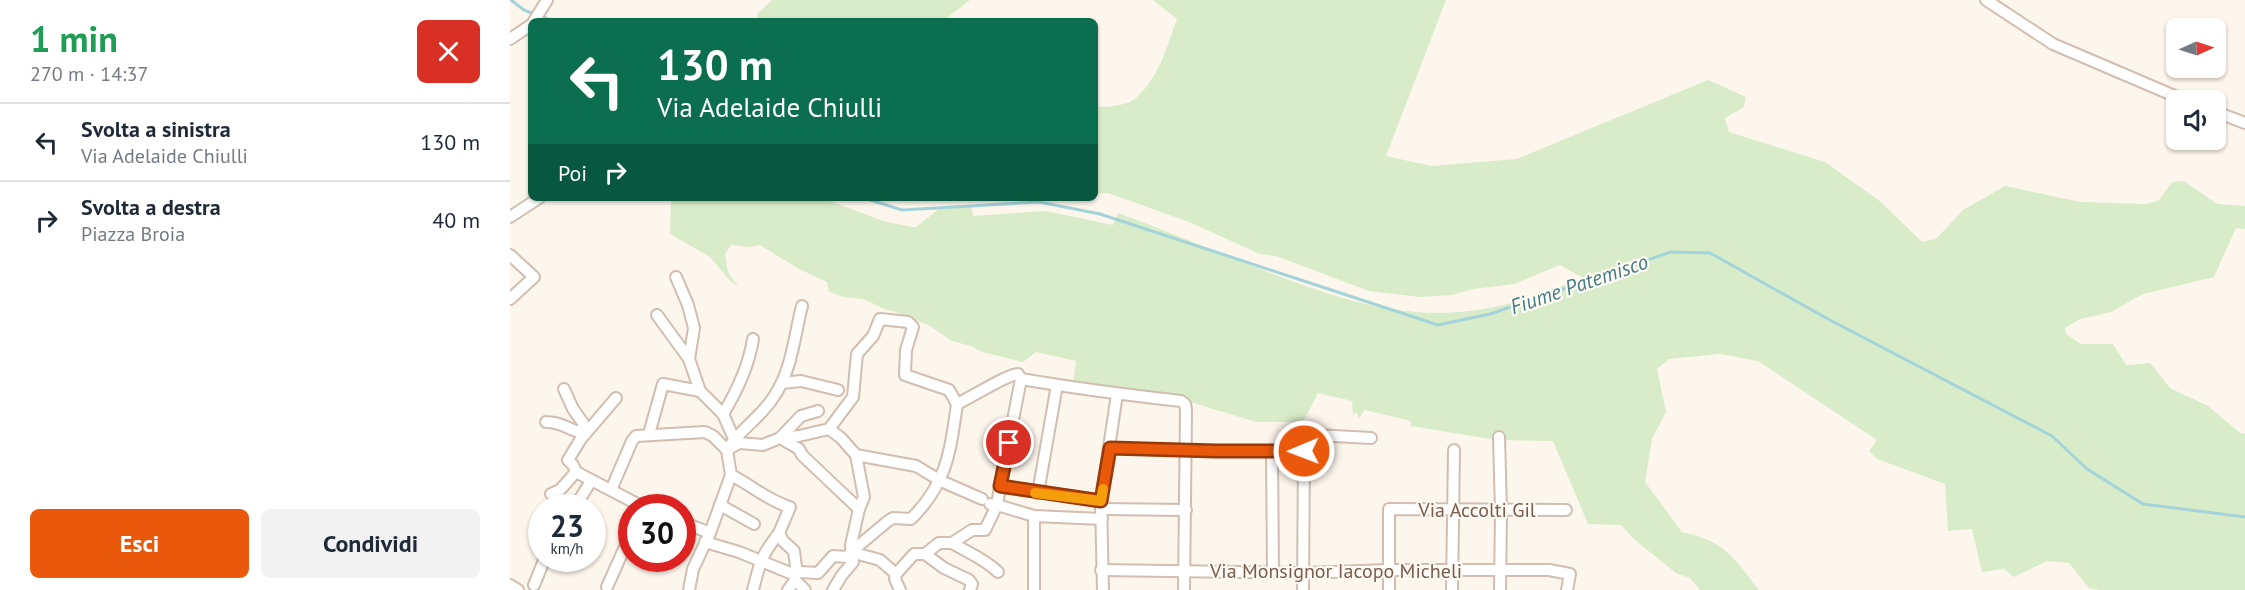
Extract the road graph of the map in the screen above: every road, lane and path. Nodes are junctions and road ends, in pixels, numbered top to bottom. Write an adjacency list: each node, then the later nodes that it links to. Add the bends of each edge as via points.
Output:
1 (1986, 0): 6 (street, via 2053,44)
2 (547, 1): 3 (street)
3 (536, 18)
4 (528, 27): 5 (street)
5 (510, 39)
6 (2166, 92)
7 (2226, 116): 8 (street)
8 (2245, 123)
9 (535, 201): 10 (street)
10 (510, 218)
11 (510, 255): 13 (street, via 534,277)
12 (675, 277): 17 (street, via 694,328)
13 (510, 299)
14 (802, 306): 19 (street)
15 (657, 315): 17 (street)
16 (753, 339): 28 (street, via 734,396)
17 (689, 359): 23 (street)
18 (1021, 379): 20 (street); 26 (street, via 1018,374 1011,374); 48 (street)
19 (783, 383): 22 (street, via 801,381); 36 (street, via 764,410)
20 (1057, 385): 24 (street); 50 (street)
21 (564, 389): 33 (street, via 583,423)
22 (838, 390)
23 (699, 391): 28 (street); 31 (street, via 663,384)
24 (1117, 394): 37 (street); 39 (street, via 1185,404)
25 (616, 398): 33 (street)
26 (957, 404): 30 (street, via 949,390 905,375 906,350 913,327 908,322 880,319 873,336 857,354 853,397); 47 (street)
27 (818, 411): 34 (street, via 801,416)
28 (723, 414): 36 (street)
29 (546, 422): 33 (street, via 564,424)
30 (829, 429): 34 (street); 43 (street)
31 (649, 435): 38 (street, via 705,432); 49 (street, via 636,436 632,441)
32 (1499, 437): 61 (street)
33 (581, 438): 44 (street, via 568,460)
34 (780, 438): 38 (street, via 763,445 740,443); 56 (street, via 799,449)
35 (1371, 438): 42 (street, via 1315,435 1306,439)
36 (734, 439): 38 (street)
37 (1110, 448): 39 (street); 57 (street)
38 (727, 450): 45 (street)
39 (1186, 450): 41 (street); 58 (street)
40 (1454, 450): 59 (street)
41 (1272, 451): 42 (street); 79 (street)
42 (1304, 451): 80 (street)
43 (856, 455): 47 (street, via 916,466); 56 (street, via 864,493)
44 (576, 472): 46 (street); 51 (street)
45 (731, 475): 55 (street); 65 (street, via 790,507)
46 (591, 481): 49 (street); 52 (street)
47 (941, 481): 54 (street); 68 (street, via 911,519 893,518)
48 (1000, 486): 50 (street); 54 (street)
49 (611, 490): 53 (street)
50 (1038, 493): 57 (street)
51 (551, 494)
52 (583, 494)
53 (618, 494)
54 (997, 505): 62 (street); 67 (street, via 985,530 972,530)
55 (720, 506): 63 (street); 66 (street)
56 (859, 509): 68 (street)
57 (1101, 510): 58 (street); 62 (street); 72 (street)
58 (1186, 510): 75 (street)
59 (1452, 510): 61 (street, Via Accolti Gil); 73 (street, Via Accolti Gil, via 1389,509); 74 (street)
60 (1566, 510): 61 (street, Via Accolti Gil)
61 (1501, 511): 76 (street)
62 (1034, 516): 94 (street)
63 (754, 524)
64 (696, 531): 66 (street)
65 (779, 533): 70 (street); 82 (street, via 794,551)
66 (707, 538): 70 (street); 89 (street, via 693,568)
67 (952, 543): 69 (street, via 939,543); 78 (street)
68 (852, 552): 81 (street, via 880,560); 82 (street, via 833,556 818,573 798,572); 93 (street, via 853,562)
69 (925, 554): 81 (street, via 914,554); 86 (street, via 969,580)
70 (760, 561): 82 (street); 90 (street)
71 (618, 562): 85 (street)
72 (1101, 570): 75 (street, Via Monsignor Iacopo Micheli); 95 (street)
73 (1389, 570): 74 (street, Via Monsignor Iacopo Micheli); 80 (street, Via Monsignor Iacopo Micheli); 98 (street)
74 (1452, 570): 76 (street, Via Monsignor Iacopo Micheli); 99 (street)
75 (1185, 571): 79 (street, Via Monsignor Iacopo Micheli); 96 (street)
76 (1500, 571): 100 (street); 101 (street, Via Monsignor Iacopo Micheli, via 1549,570 1570,574)
77 (539, 572): 84 (street)
78 (998, 572)
79 (1273, 572): 80 (street, Via Monsignor Iacopo Micheli)
80 (1303, 573): 97 (street)
81 (896, 574): 87 (street)
82 (795, 578): 91 (street); 92 (street)
83 (510, 585): 88 (street)
84 (534, 585)
85 (607, 587)
86 (971, 587)
87 (899, 588)
88 (518, 590)
89 (689, 590)
90 (753, 590)
91 (788, 590)
92 (805, 590)
93 (833, 590)
94 (1034, 590)
95 (1102, 590)
96 (1184, 590)
97 (1303, 590)
98 (1389, 590)
99 (1452, 590)
100 (1500, 590)
101 (1567, 590)

